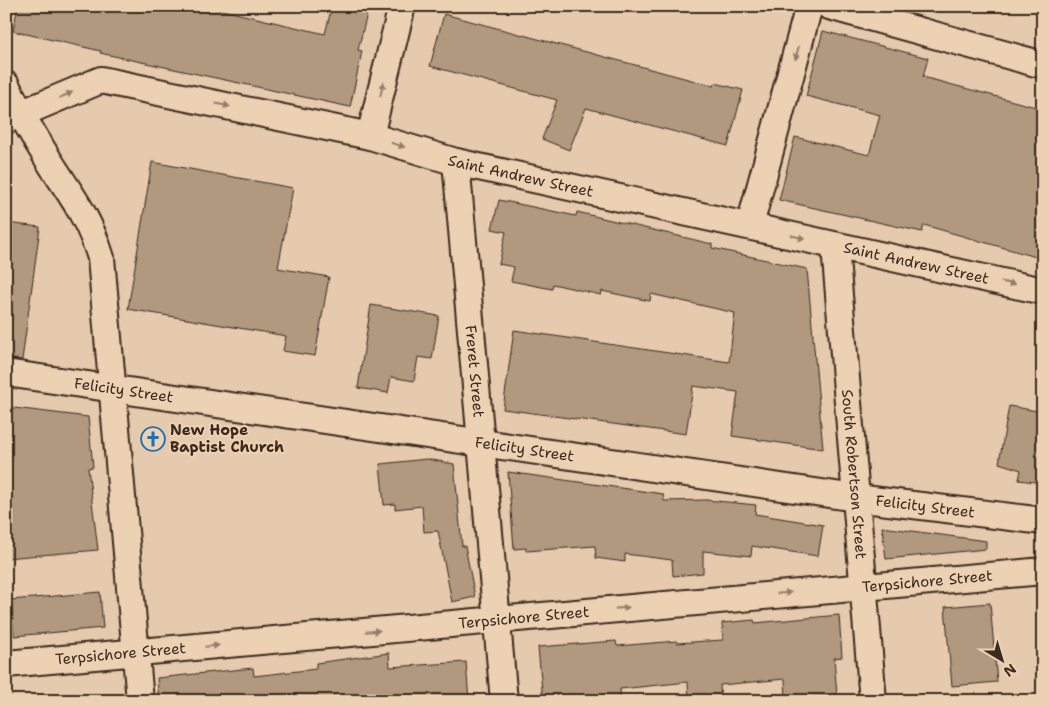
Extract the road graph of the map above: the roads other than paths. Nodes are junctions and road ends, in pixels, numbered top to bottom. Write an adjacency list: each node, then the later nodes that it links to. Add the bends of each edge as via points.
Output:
1 (402, 6): 7 (street, one-way to 1)
2 (809, 6): 9 (street, one-way to 9)
3 (829, 6): 4 (street)
4 (1043, 65)
5 (6, 85): 6 (street)
6 (13, 116): 7 (street, Saint Andrew Street, one-way to 7, via 101,80); 13 (street, via 78,202 94,234 100,258)
7 (370, 136): 8 (street, Saint Andrew Street, one-way to 8)
8 (456, 162): 9 (street, Saint Andrew Street); 14 (street, Freret Street)
9 (750, 225): 10 (street, Saint Andrew Street, one-way to 10)
10 (835, 246): 11 (street, Saint Andrew Street, one-way to 11); 15 (street, South Robertson Street)
11 (1043, 290)
12 (6, 373): 13 (street, Felicity Street)
13 (113, 388): 14 (street, Felicity Street); 20 (street)
14 (482, 443): 15 (street, Felicity Street); 19 (street, Freret Street)
15 (856, 498): 16 (street, Felicity Street); 18 (street, South Robertson Street)
16 (1043, 521)
17 (1043, 570): 18 (street, Terpsichore Street)
18 (862, 586): 19 (street, Terpsichore Street, one-way to 18); 24 (street, South Robertson Street)
19 (496, 620): 20 (street, Terpsichore Street, one-way to 19); 23 (street, Freret Street)
20 (136, 653): 21 (street, Terpsichore Street); 22 (street)
21 (6, 664)
22 (140, 701)
23 (504, 701)
24 (873, 701)

